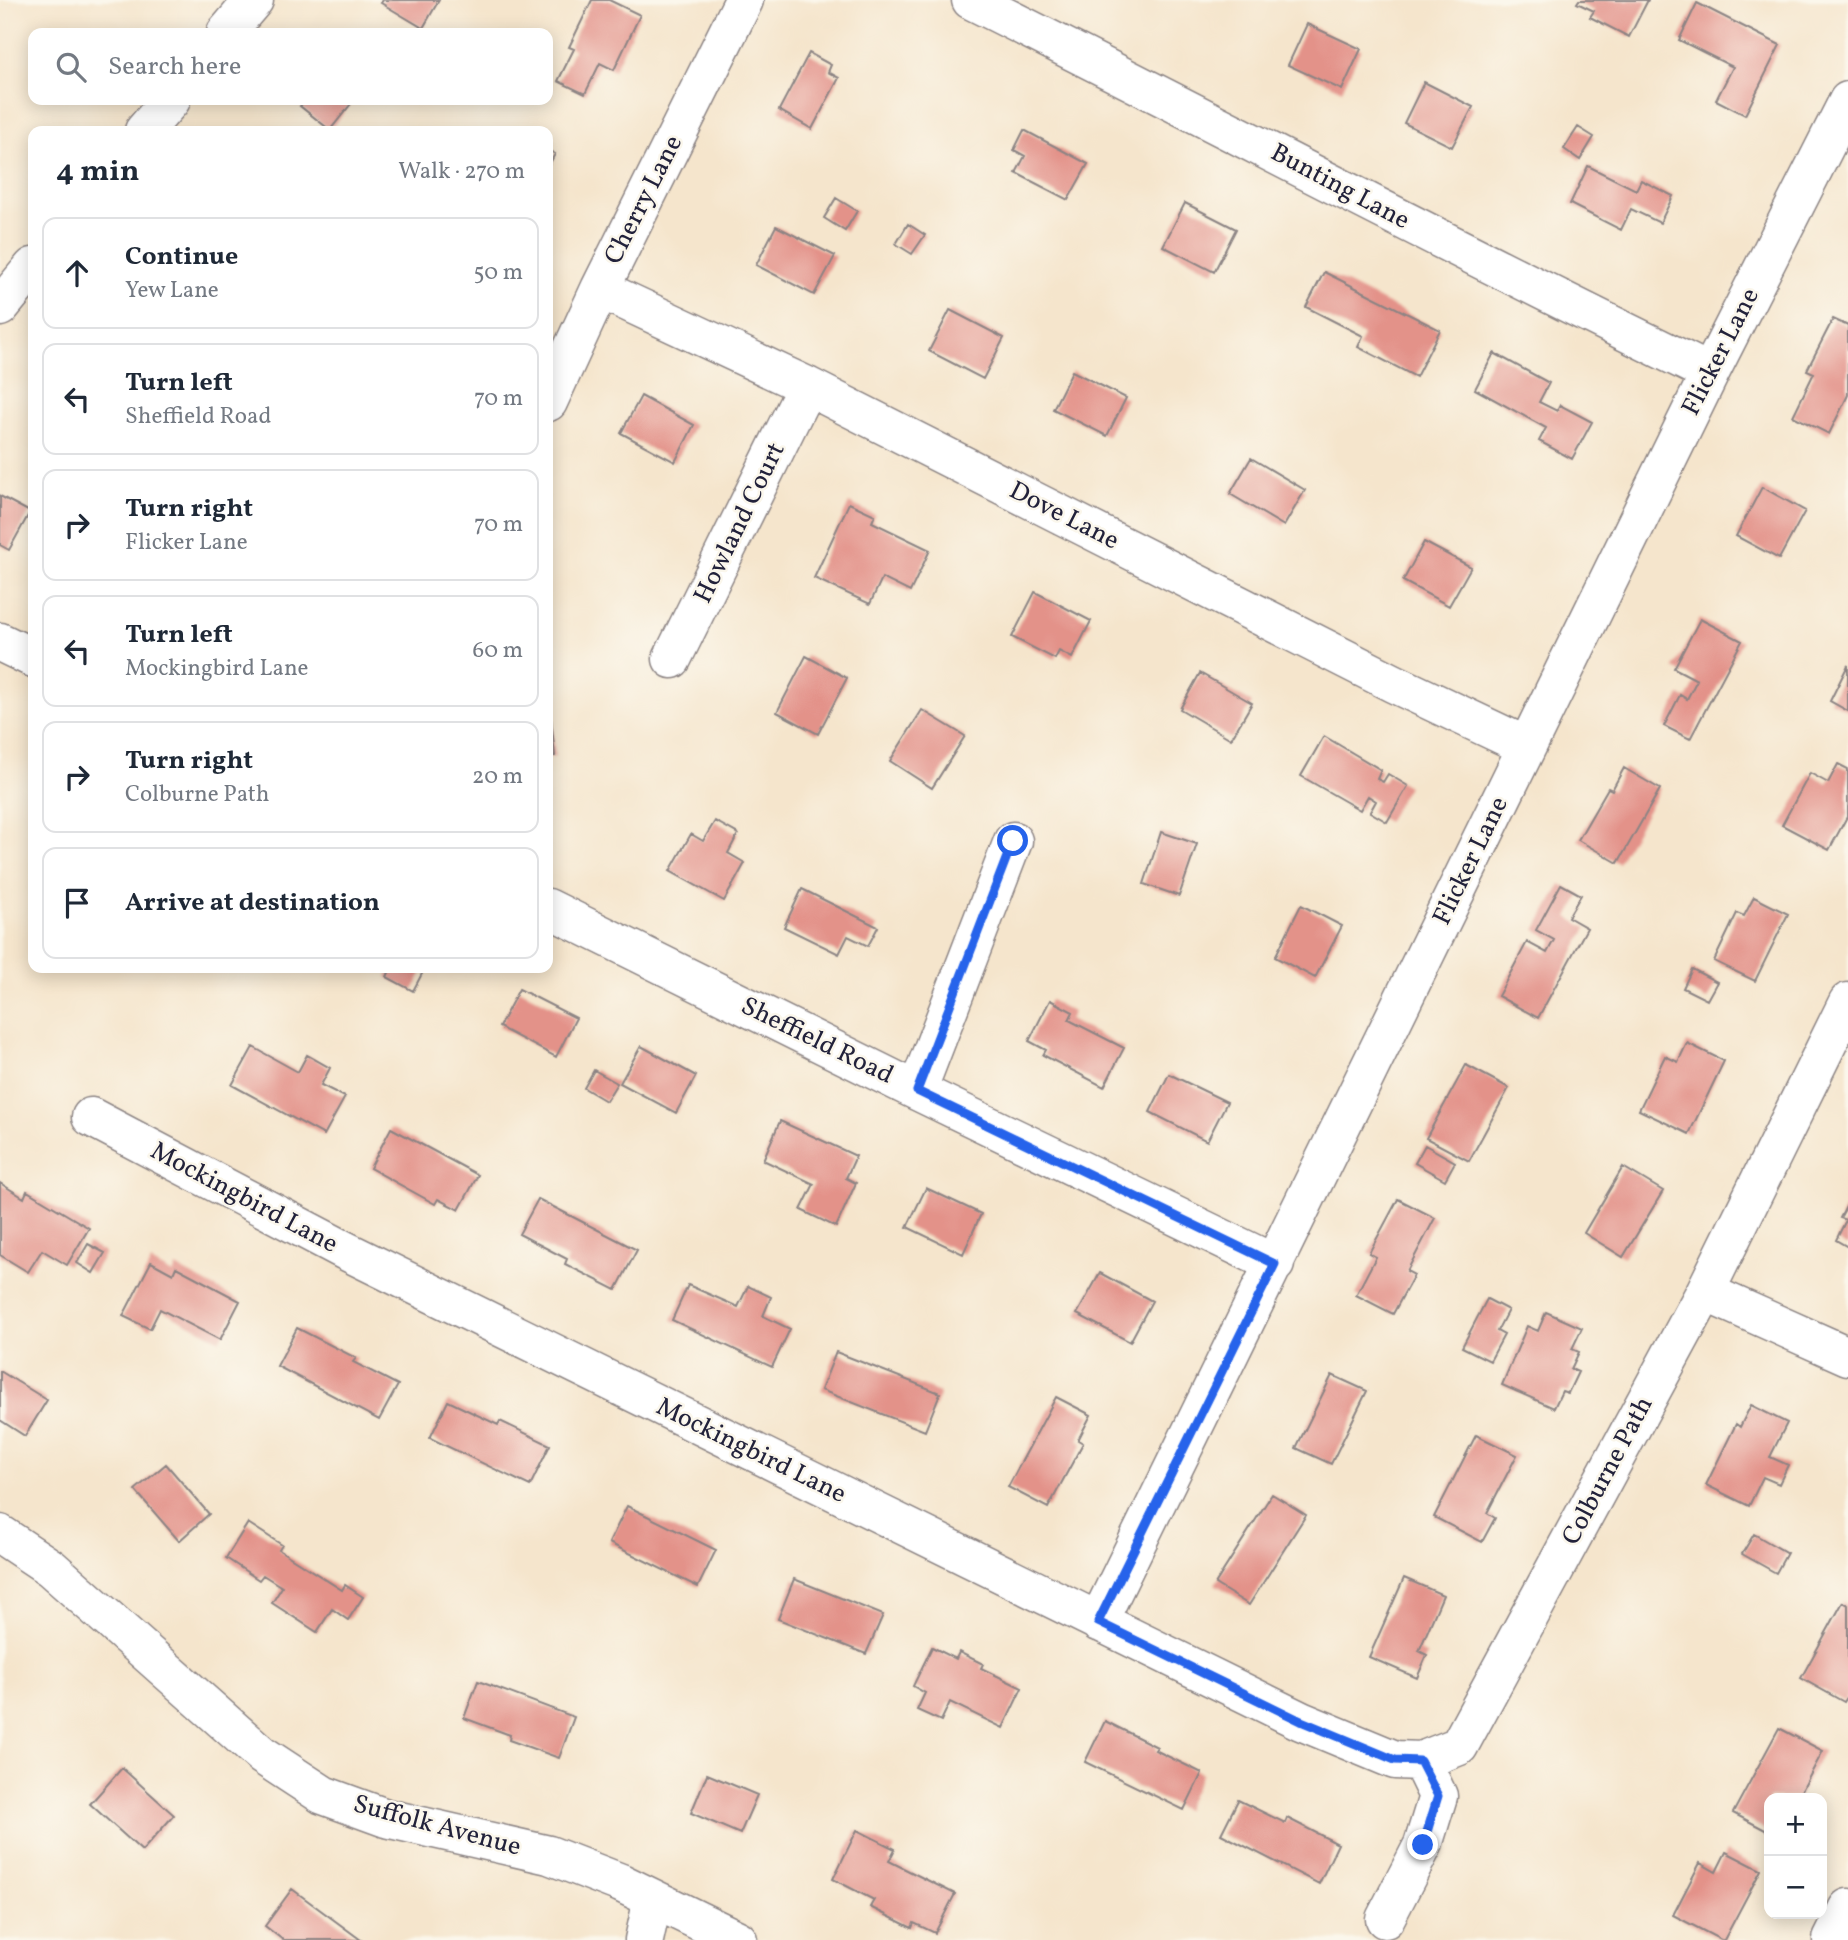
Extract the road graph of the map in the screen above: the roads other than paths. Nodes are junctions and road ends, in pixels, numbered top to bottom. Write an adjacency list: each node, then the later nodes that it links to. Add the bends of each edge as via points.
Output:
1 (254, 0): 4 (street)
2 (744, 0): 9 (street, Cherry Lane)
3 (971, 0): 11 (street, Bunting Lane)
4 (230, 28)
5 (1848, 101): 11 (street, Flicker Lane)
6 (167, 105): 7 (street)
7 (148, 126)
8 (28, 273): 10 (street)
9 (600, 289): 12 (street, Dove Lane); 13 (street, Cherry Lane)
10 (0, 307)
11 (1710, 373): 17 (street, Flicker Lane)
12 (807, 386): 16 (street, Howland Court); 17 (street, Dove Lane)
13 (553, 391)
14 (0, 642): 15 (street)
15 (28, 656)
16 (672, 659)
17 (1526, 746): 23 (street, Flicker Lane)
18 (1013, 841): 21 (street)
19 (553, 910): 21 (street, Sheffield Road)
20 (1848, 1002): 24 (street, Colburne Path)
21 (917, 1091): 23 (street, Sheffield Road)
22 (91, 1117): 27 (street, Mockingbird Lane, via 344,1251)
23 (1275, 1264): 27 (street, Flicker Lane)
24 (1705, 1292): 25 (street); 28 (street, Colburne Path, via 1459,1746)
25 (1848, 1356)
26 (0, 1534): 29 (street, Suffolk Avenue, via 51,1568 262,1755 323,1795 386,1818 550,1855)
27 (1098, 1622): 28 (street, Mockingbird Lane, via 1301,1721 1395,1760)
28 (1420, 1761): 31 (street, via 1438,1796 1423,1845)
29 (653, 1899): 32 (street); 33 (street, Suffolk Avenue)
30 (1848, 1908): 34 (street)
31 (1385, 1919)
32 (644, 1940)
33 (738, 1940)
34 (1832, 1940)

